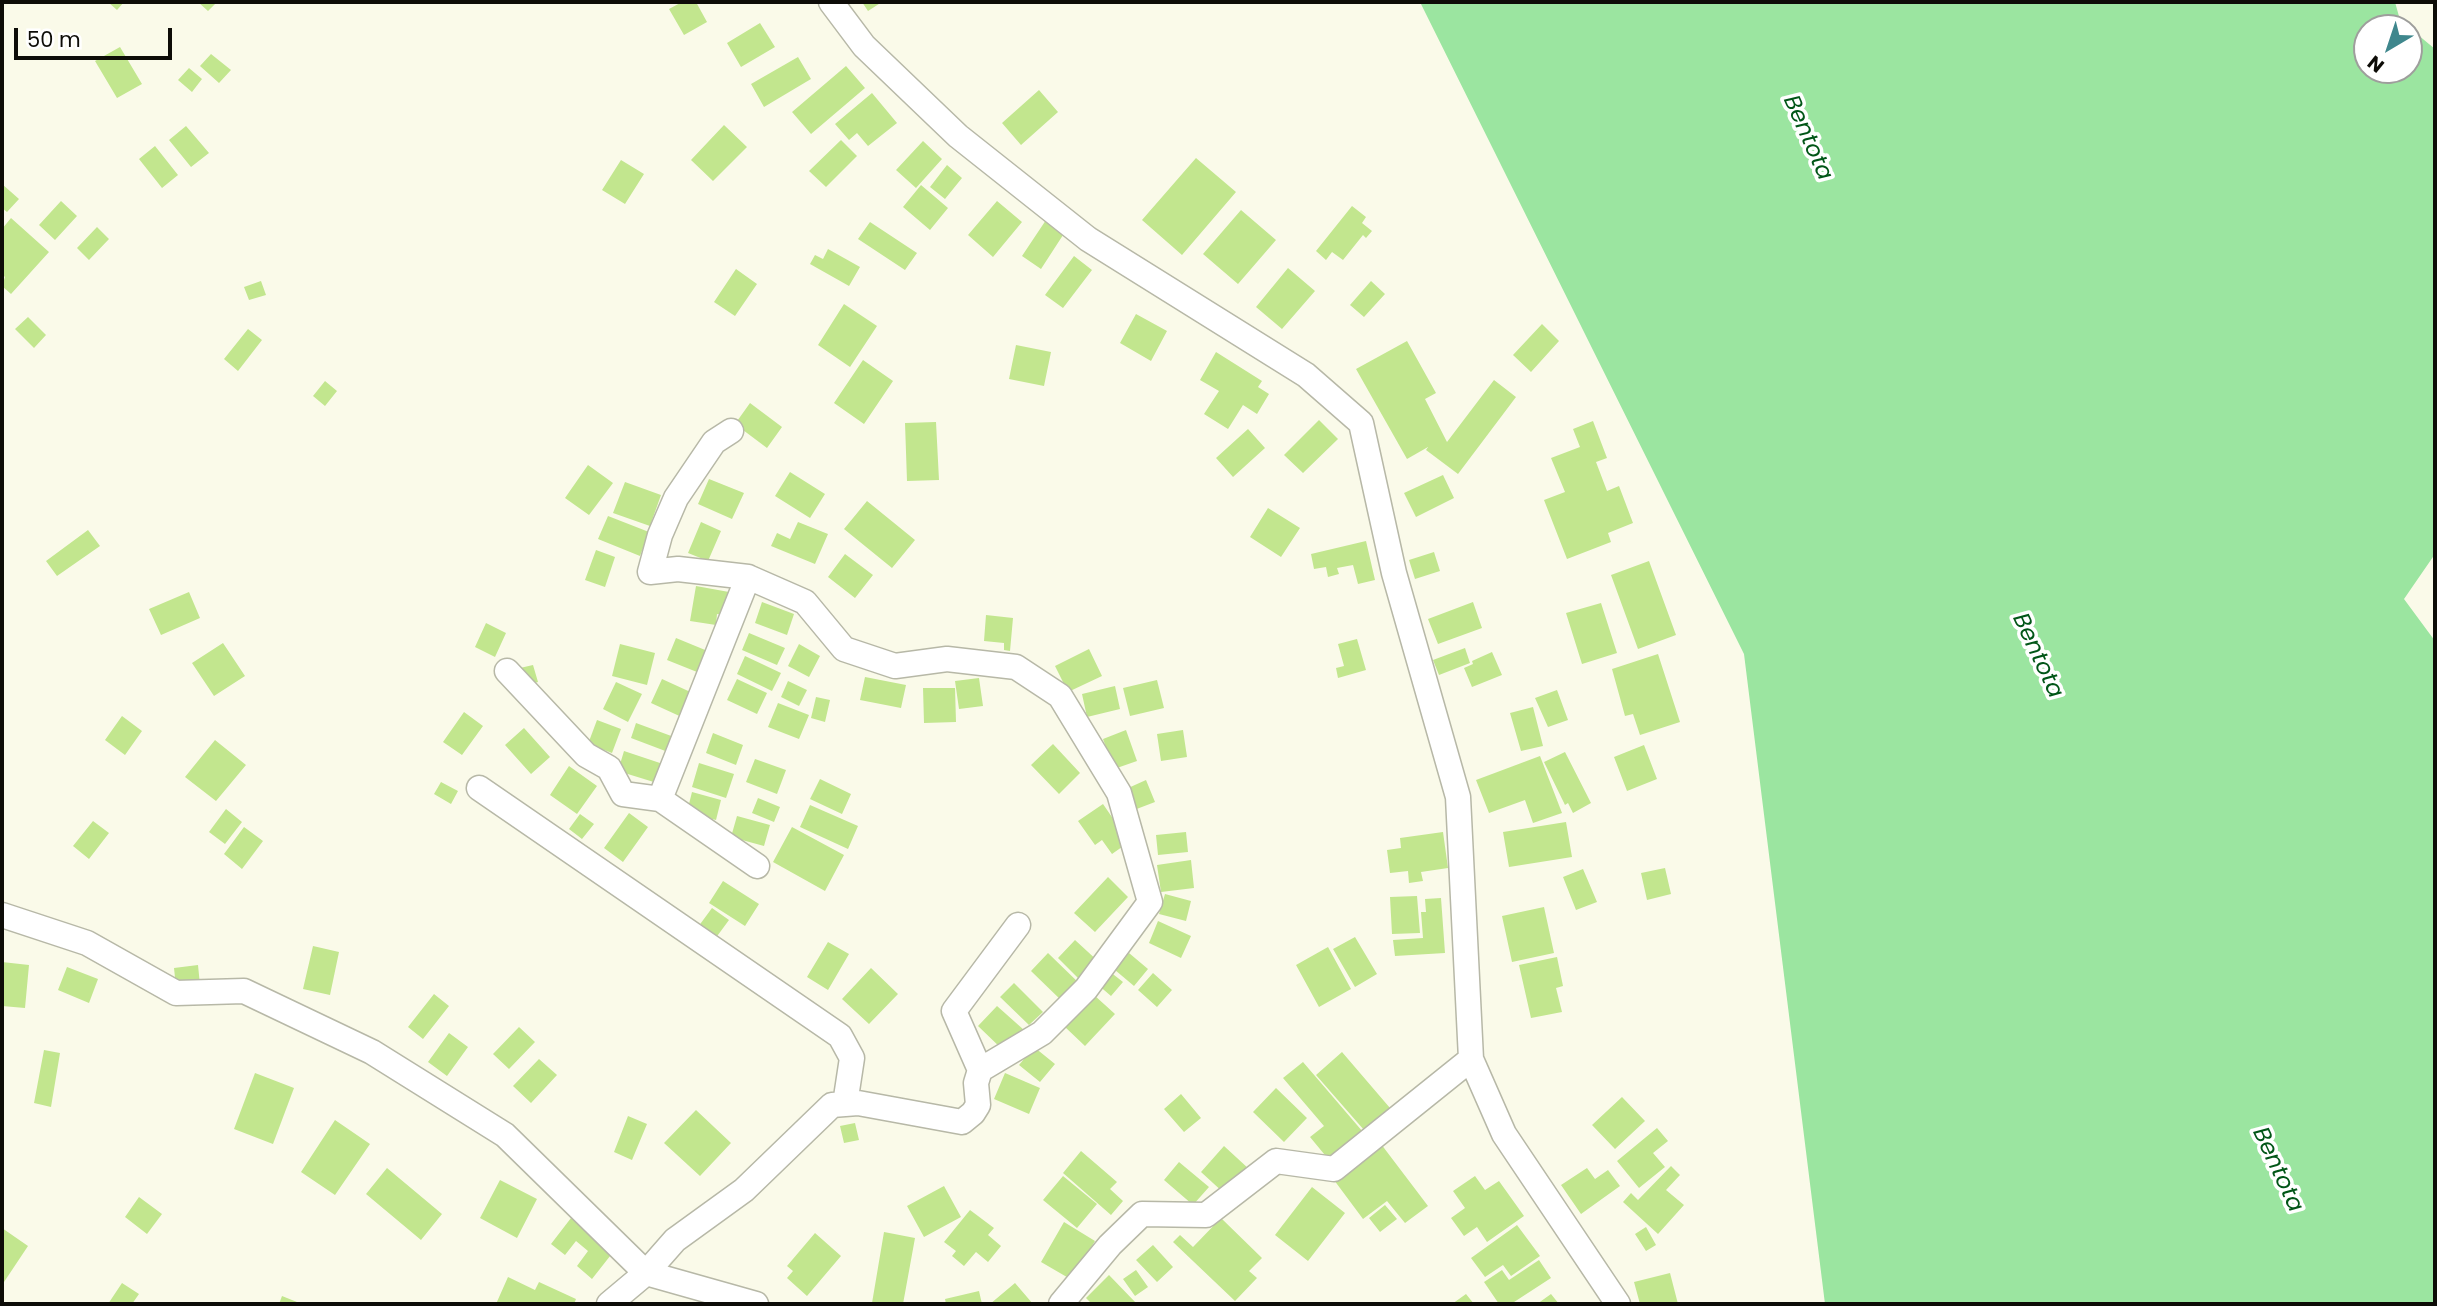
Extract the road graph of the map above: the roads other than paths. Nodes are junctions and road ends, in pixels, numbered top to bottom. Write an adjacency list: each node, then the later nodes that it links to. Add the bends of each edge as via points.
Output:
1 (831, 2): 10 (street, via 864,46 958,136 1067,223 1306,375 1362,423 1394,573 1458,797)
2 (731, 431): 3 (street, via 714,442 676,498 650,572 678,569)
3 (748, 577): 6 (street); 11 (street, via 805,602 844,649 895,666 947,659 1016,667 1060,696 1119,793 1150,902 1086,989 1042,1033)
4 (507, 671): 6 (street, via 586,755 609,768 623,794)
5 (479, 788): 12 (street, via 840,1036 852,1058)
6 (660, 799): 7 (street)
7 (757, 866)
8 (2, 915): 13 (street, via 87,943 176,993 244,991 372,1052 505,1135)
9 (1018, 925): 11 (street, via 954,1011)
10 (1471, 1059): 16 (street, via 1334,1169 1276,1161 1206,1215 1142,1214); 17 (street, via 1504,1134)
11 (980, 1070): 12 (street, via 978,1105 962,1122)
12 (845, 1104): 13 (street, via 832,1105 744,1190 675,1241)
13 (646, 1273): 14 (street); 15 (street)
14 (609, 1304)
15 (756, 1304)
16 (1061, 1304)
17 (1618, 1304)

